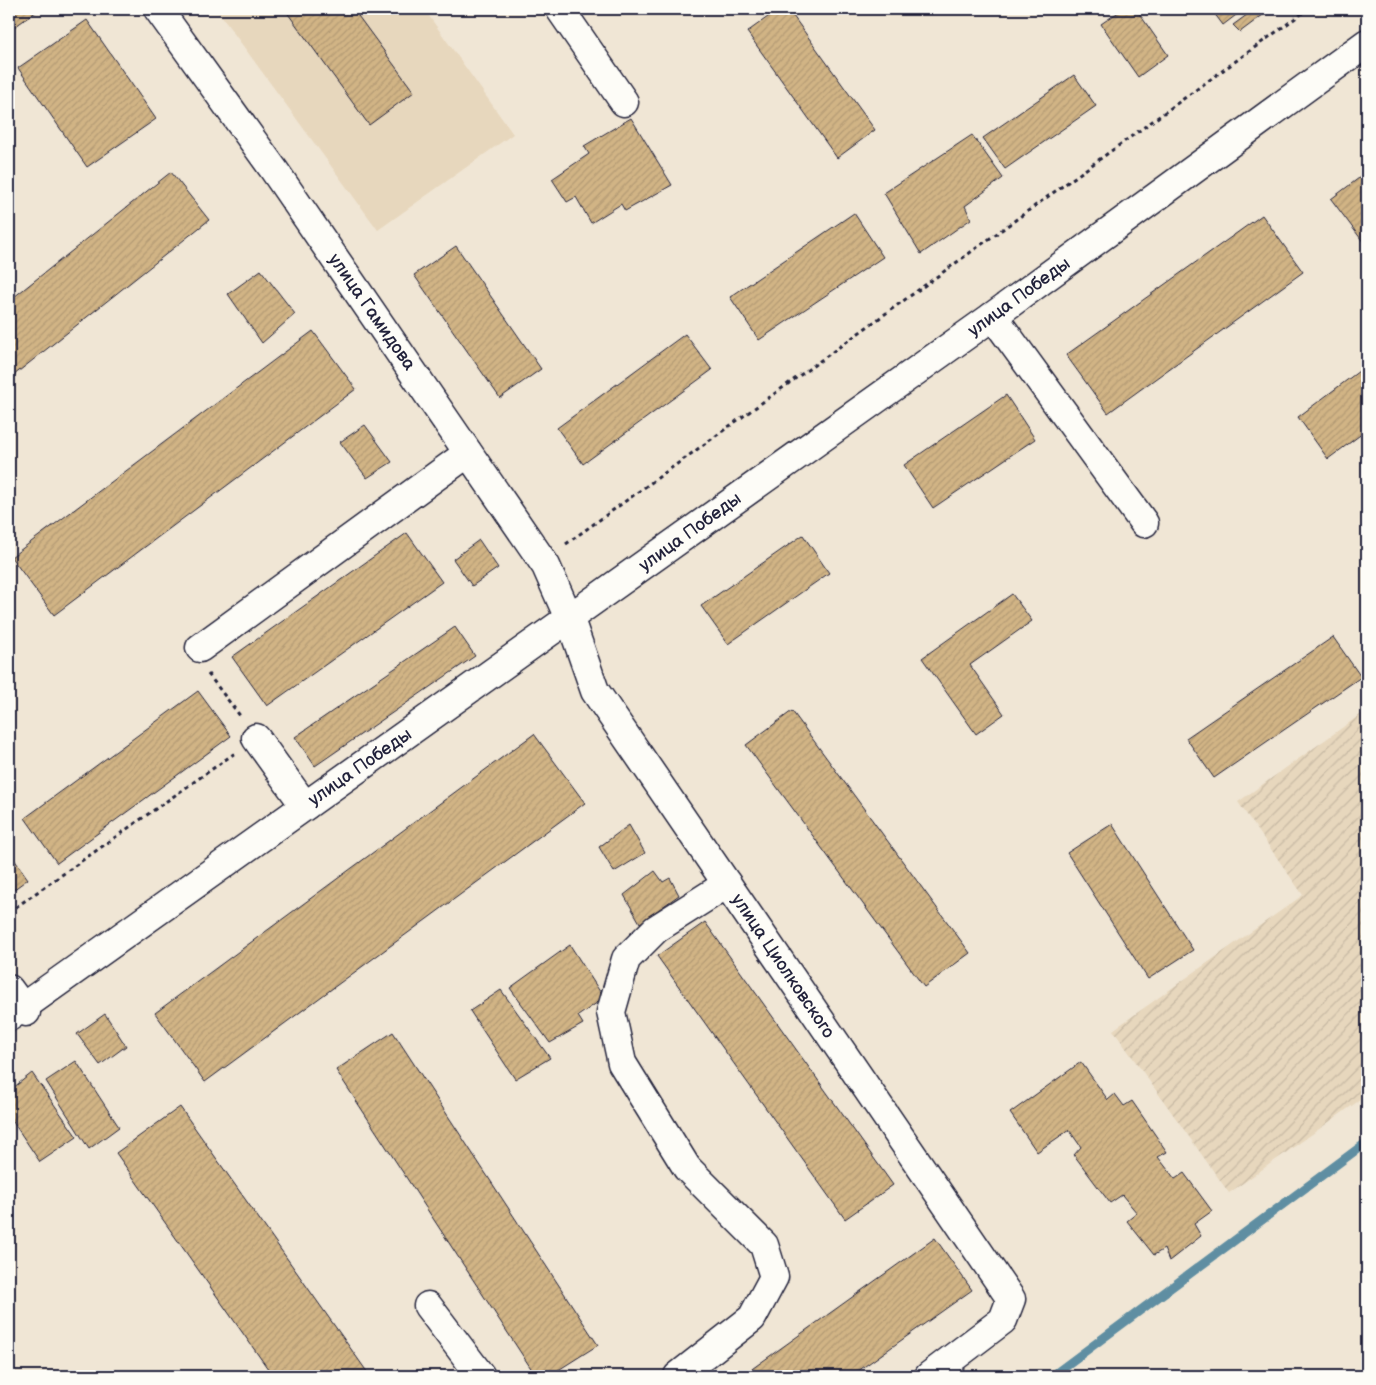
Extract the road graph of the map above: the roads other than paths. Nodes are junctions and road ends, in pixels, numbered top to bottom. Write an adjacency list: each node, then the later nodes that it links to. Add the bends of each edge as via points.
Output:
1 (158, 9): 7 (main road, улица Гамидова, via 274,170)
2 (560, 9): 5 (main road)
3 (1367, 43): 6 (main road, улица Победы)
4 (1367, 51): 6 (main road, улица Победы)
5 (624, 102)
6 (995, 318): 8 (main road); 9 (main road, улица Победы)
7 (468, 453): 9 (main road, улица Гамидова, via 546,566); 10 (main road)
8 (1144, 523)
9 (570, 622): 12 (main road, улица Победы); 13 (main road, улица Циолковского, via 595,691); 14 (main road, улица Победы)
10 (200, 648)
11 (256, 738): 12 (main road)
12 (305, 806): 14 (main road, улица Победы)
13 (727, 884): 17 (main road, via 656,929 626,959 611,1012 622,1063 687,1168 764,1245 774,1277 752,1318); 18 (main road, улица Циолковского, via 1010,1299 1003,1320)
14 (15, 1010)
15 (428, 1306): 16 (main road)
16 (481, 1376)
17 (678, 1376)
18 (929, 1376)

